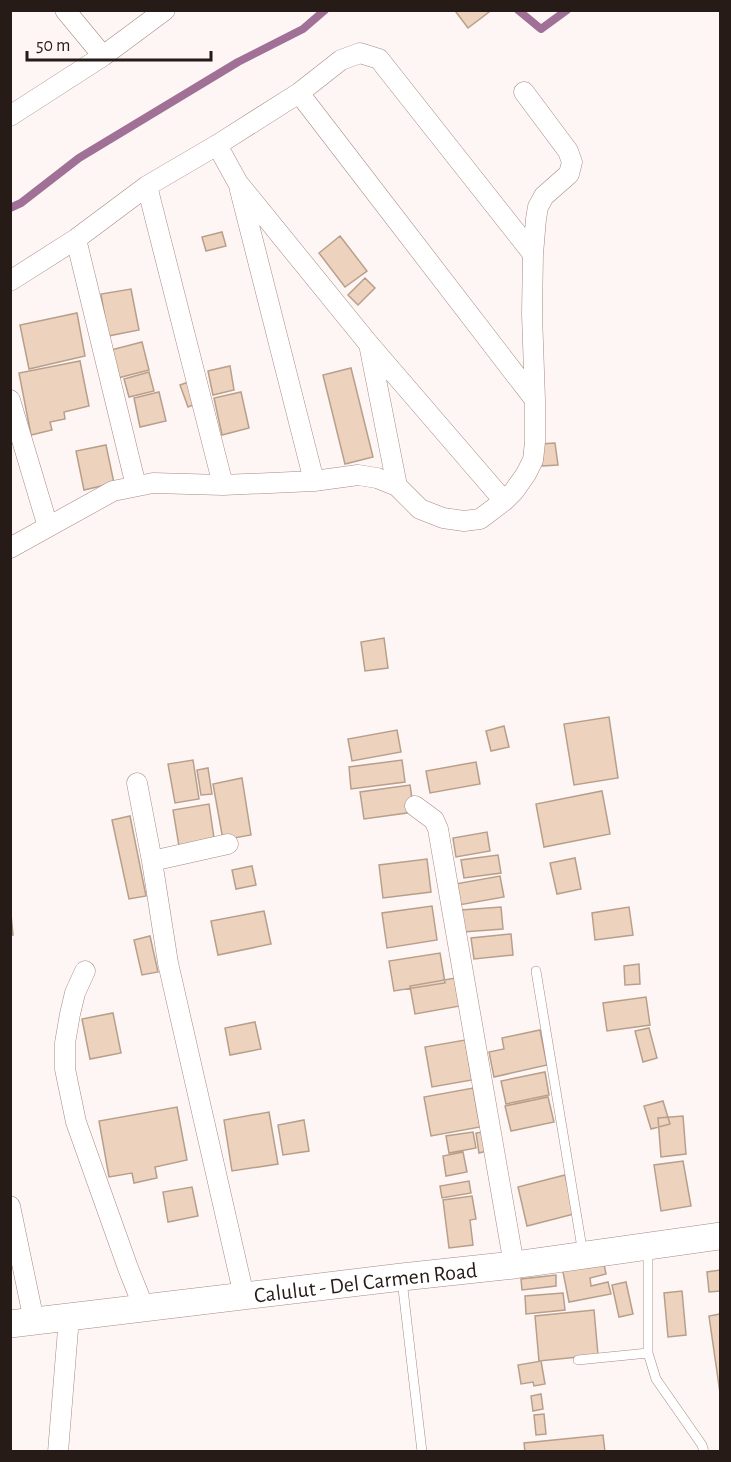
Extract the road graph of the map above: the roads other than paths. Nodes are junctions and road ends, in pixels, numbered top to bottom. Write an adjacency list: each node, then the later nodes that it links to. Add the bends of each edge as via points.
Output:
1 (65, 10): 3 (street)
2 (165, 10): 3 (street)
3 (103, 56): 6 (street)
4 (524, 92): 11 (street, via 572,162 569,174 544,196 538,207)
5 (298, 93): 7 (street); 11 (street, via 341,60 360,53 379,59); 15 (street)
6 (12, 114)
7 (217, 145): 8 (street); 9 (street)
8 (238, 183): 13 (street); 16 (street)
9 (147, 186): 10 (street); 17 (street)
10 (76, 239): 12 (street); 18 (street)
11 (533, 254): 15 (street)
12 (10, 281)
13 (369, 343): 19 (street); 20 (street)
14 (10, 400): 21 (street)
15 (535, 400): 20 (street, via 533,460)
16 (314, 481): 17 (street); 19 (street, via 358,475)
17 (223, 485): 18 (street)
18 (136, 486): 21 (street, via 112,491)
19 (397, 486): 20 (street, via 420,509 442,518 480,519)
20 (504, 501)
21 (48, 527): 22 (street)
22 (10, 548)
23 (137, 783): 26 (street)
24 (415, 806): 33 (street, via 434,820 438,829)
25 (228, 844): 26 (street)
26 (152, 861): 35 (street, via 168,963)
27 (536, 970): 32 (lane)
28 (85, 971): 36 (street, via 70,1014 65,1069 76,1122)
29 (10, 1206): 38 (street)
30 (717, 1234): 31 (main road, Calulut - Del Carmen Road)
31 (648, 1246): 32 (main road, Calulut - Del Carmen Road); 39 (lane)
32 (583, 1256): 33 (main road, Calulut - Del Carmen Road)
33 (514, 1265): 34 (main road, Calulut - Del Carmen Road)
34 (402, 1277): 35 (main road, Calulut - Del Carmen Road); 42 (lane)
35 (244, 1296): 36 (main road, Calulut - Del Carmen Road)
36 (144, 1308): 37 (main road, Calulut - Del Carmen Road)
37 (69, 1317): 38 (main road, Calulut - Del Carmen Road); 41 (street)
38 (22, 1323)
39 (648, 1353): 40 (lane); 43 (lane, via 656,1379)
40 (578, 1360)
41 (58, 1452)
42 (422, 1452)
43 (704, 1452)

